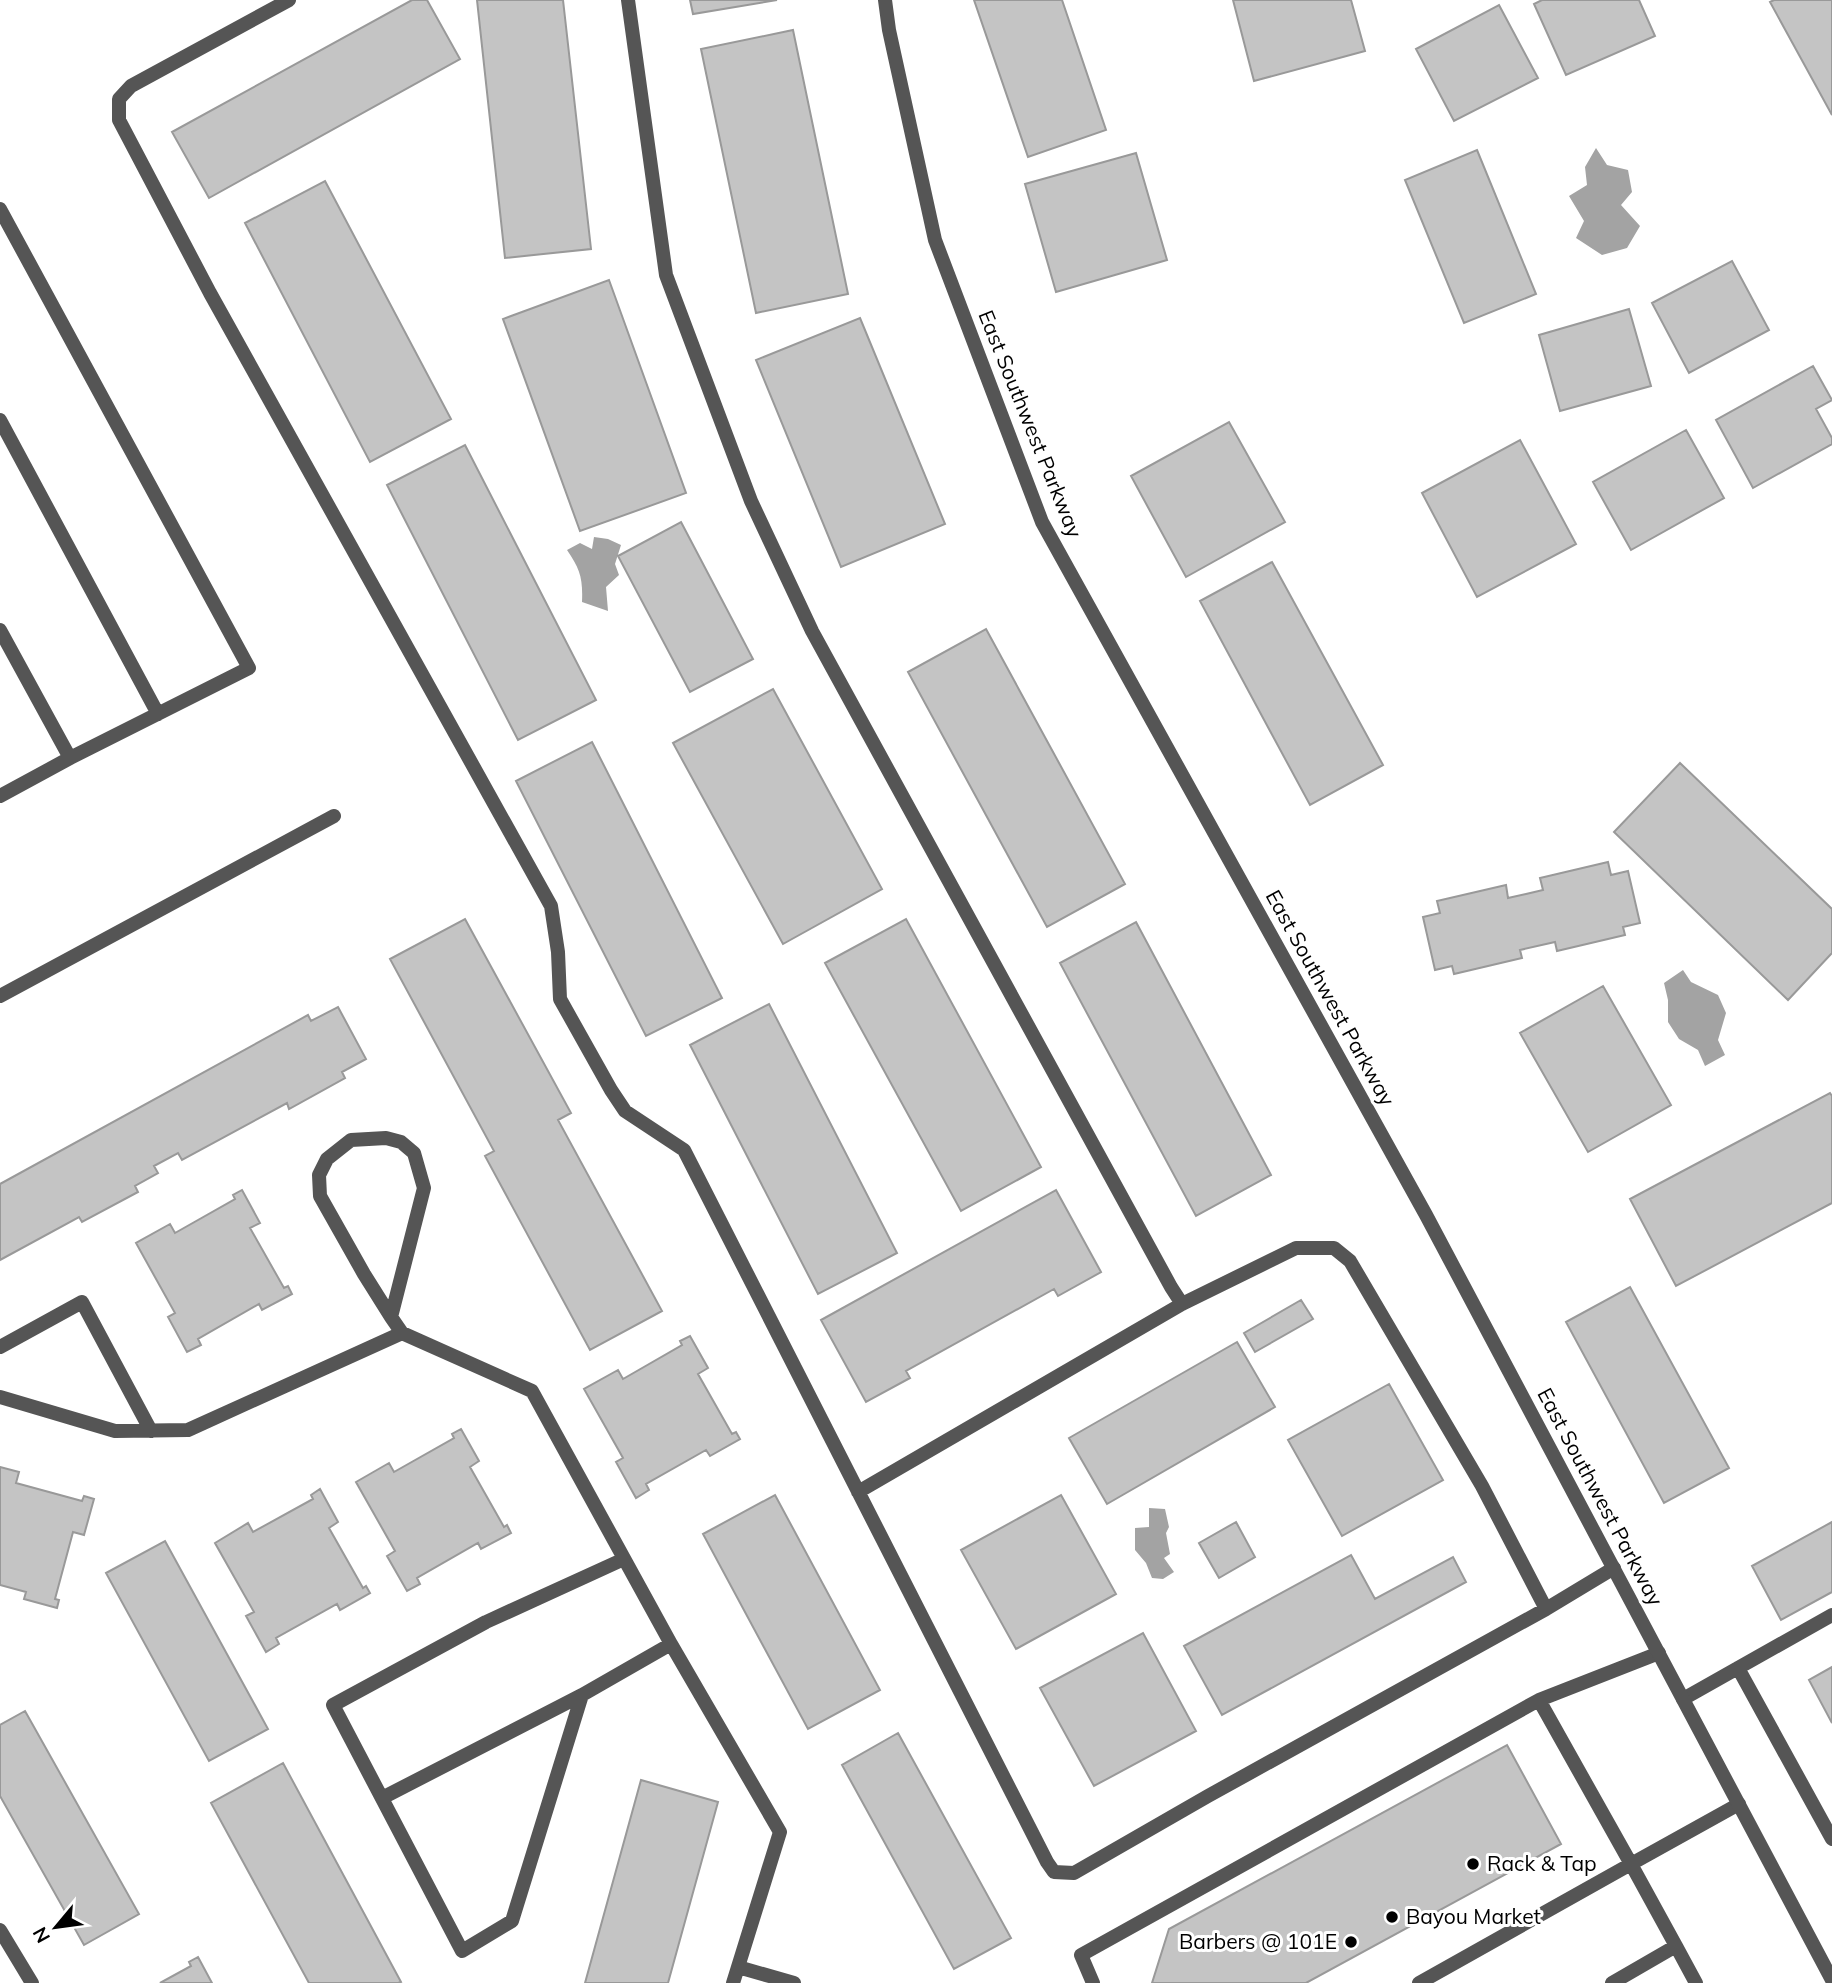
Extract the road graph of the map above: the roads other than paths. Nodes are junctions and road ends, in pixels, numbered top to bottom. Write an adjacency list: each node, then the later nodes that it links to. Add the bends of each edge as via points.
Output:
1 (289, 0): 18 (street, via 131,86 119,99 119,120 210,293 551,906 560,999 625,1111 684,1150)
2 (628, 0): 12 (street, via 666,275 751,501 834,673)
3 (885, 0): 20 (street, East Southwest Parkway, via 935,240 1042,522 1426,1215)
4 (0, 209): 7 (street, via 249,668)
5 (0, 420): 7 (street)
6 (0, 630): 8 (street)
7 (158, 714): 8 (street)
8 (70, 758): 9 (street)
9 (0, 796)
10 (334, 816): 11 (street)
11 (0, 996)
12 (1182, 1304): 18 (street); 21 (street, via 1296,1248 1334,1248 1350,1261 1482,1486)
13 (391, 1317): 13 (street, via 320,1196 319,1175 327,1159 351,1140 401,1142 414,1153 424,1188); 14 (street)
14 (402, 1333): 17 (street, via 188,1430); 19 (street, via 532,1391)
15 (0, 1347): 17 (street, via 82,1302)
16 (0, 1397): 17 (street, via 115,1431)
17 (151, 1431)
18 (858, 1492): 21 (street, via 1054,1872 1074,1873)
19 (624, 1559): 23 (street); 29 (street, via 486,1622 333,1705)
20 (1614, 1568): 21 (street); 24 (street, East Southwest Parkway)
21 (1546, 1609)
22 (1832, 1615): 25 (street)
23 (671, 1644): 26 (street); 35 (street, via 780,1832)
24 (1659, 1653): 27 (street, East Southwest Parkway); 28 (street)
25 (1738, 1668): 27 (street); 31 (street)
26 (582, 1695): 29 (street); 29 (street, via 512,1921 462,1951)
27 (1683, 1699): 30 (street, East Southwest Parkway)
28 (1539, 1700): 32 (street); 40 (street, via 1081,1955)
29 (382, 1798)
30 (1739, 1804): 32 (street); 36 (street, East Southwest Parkway)
31 (1832, 1839)
32 (1632, 1864): 34 (street); 41 (street)
33 (0, 1930): 37 (street)
34 (1676, 1946): 42 (street); 43 (street)
35 (738, 1967): 38 (street); 39 (street)
36 (1832, 1980)
37 (32, 1983)
38 (733, 1983)
39 (794, 1983)
40 (1093, 1983)
41 (1419, 1983)
42 (1612, 1983)
43 (1696, 1983)

